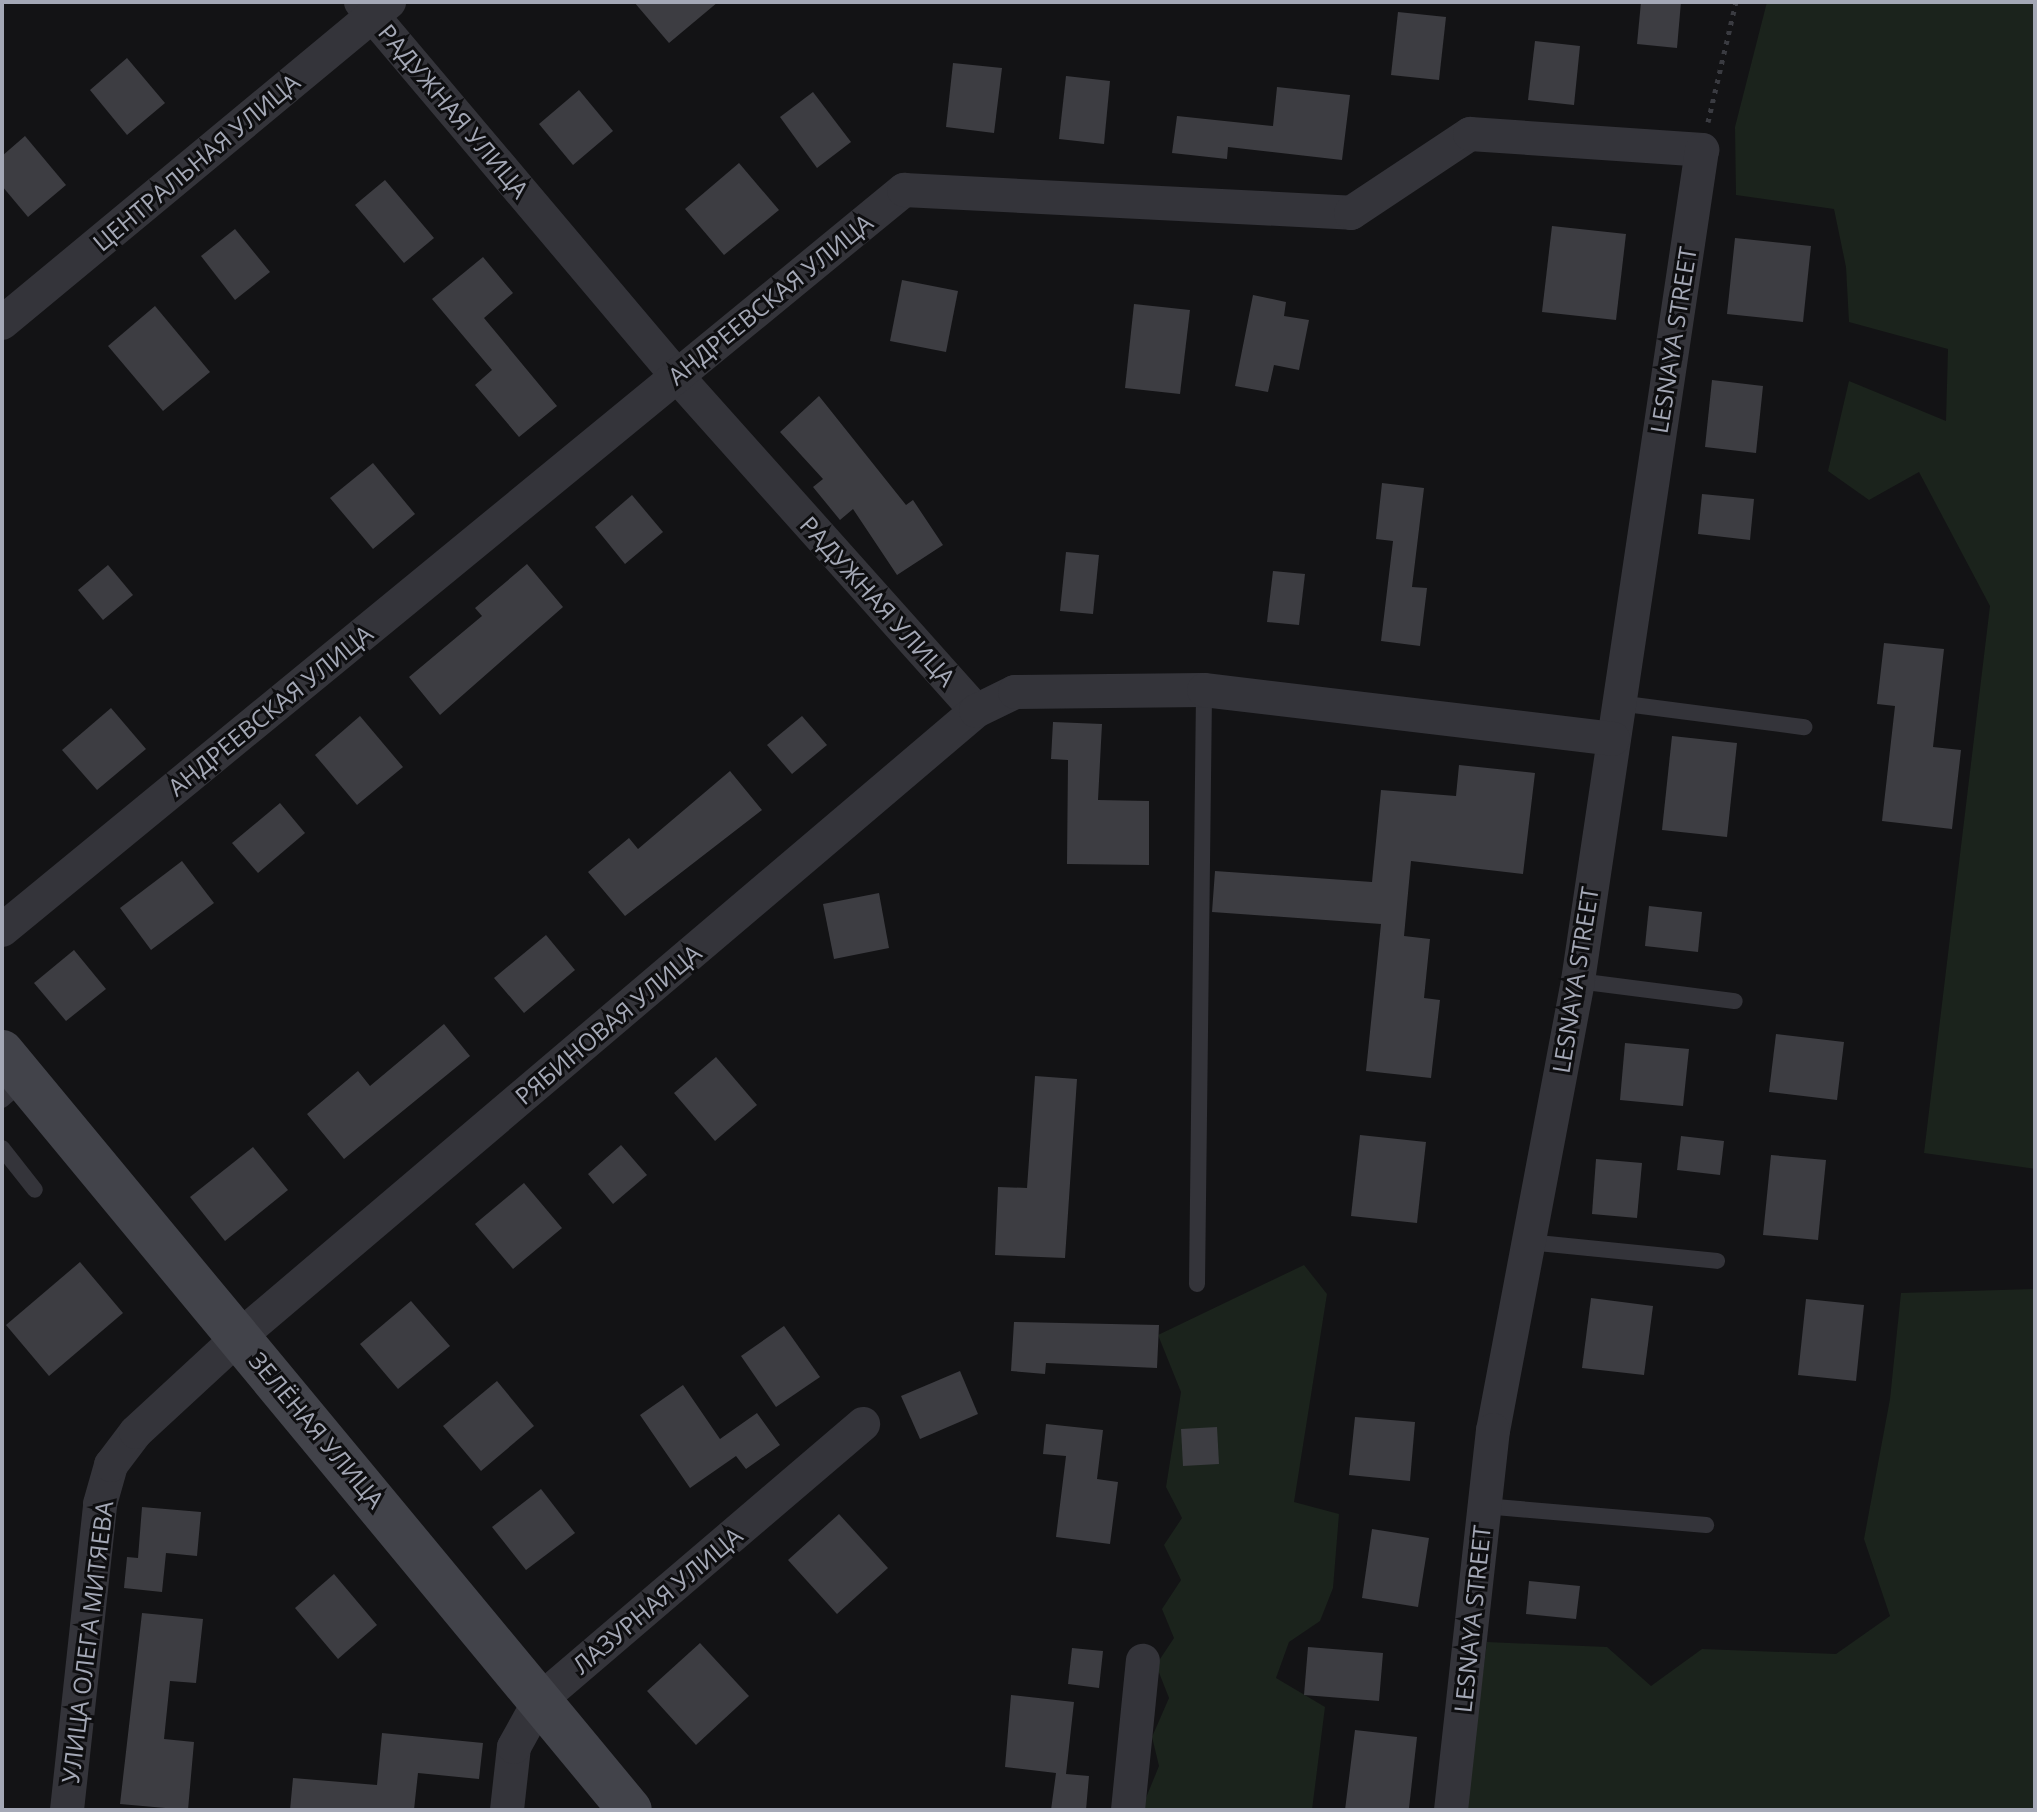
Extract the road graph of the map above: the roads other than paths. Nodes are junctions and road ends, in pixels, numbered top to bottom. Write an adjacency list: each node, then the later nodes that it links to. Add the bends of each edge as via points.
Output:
1 (375, 6): 3 (street, ЦЕНТРАЛЬНАЯ УЛИЦА); 4 (street, РАДУЖНАЯ УЛИЦА)
2 (1702, 150): 4 (street, АНДРЕЕВСКАЯ УЛИЦА, via 1470,134 1351,213 904,190); 6 (street, LESNAYA STREET)
3 (2, 323)
4 (676, 375): 7 (street, РАДУЖНАЯ УЛИЦА); 10 (street, АНДРЕЕВСКАЯ УЛИЦА)
5 (1204, 690): 7 (street, via 1015,692); 9 (street); 18 (lane)
6 (1618, 703): 8 (lane); 9 (street, LESNAYA STREET)
7 (976, 711): 19 (street, РЯБИНОВАЯ УЛИЦА)
8 (1804, 727)
9 (1613, 739): 11 (street, LESNAYA STREET)
10 (2, 930)
11 (1578, 981): 12 (lane); 16 (street, LESNAYA STREET)
12 (1735, 1001)
13 (10, 1077): 19 (street, ЗЕЛЁНАЯ УЛИЦА)
14 (2, 1148): 15 (lane)
15 (35, 1190)
16 (1528, 1242): 17 (lane); 21 (street, LESNAYA STREET)
17 (1717, 1261)
18 (1197, 1284)
19 (239, 1337): 24 (street, ЗЕЛЁНАЯ УЛИЦА); 25 (street, УЛИЦА ОЛЕГА МИТЯЕВА, via 136,1432 111,1465 100,1504)
20 (863, 1424): 24 (street, ЛАЗУРНАЯ УЛИЦА)
21 (1484, 1506): 22 (lane); 29 (street, LESNAYA STREET)
22 (1706, 1525)
23 (1143, 1661): 28 (street)
24 (540, 1700): 26 (street, ЛАЗУРНАЯ УЛИЦА, via 514,1747); 27 (street, ЗЕЛЁНАЯ УЛИЦА)
25 (67, 1810)
26 (507, 1810)
27 (630, 1810)
28 (1128, 1810)
29 (1451, 1810)

